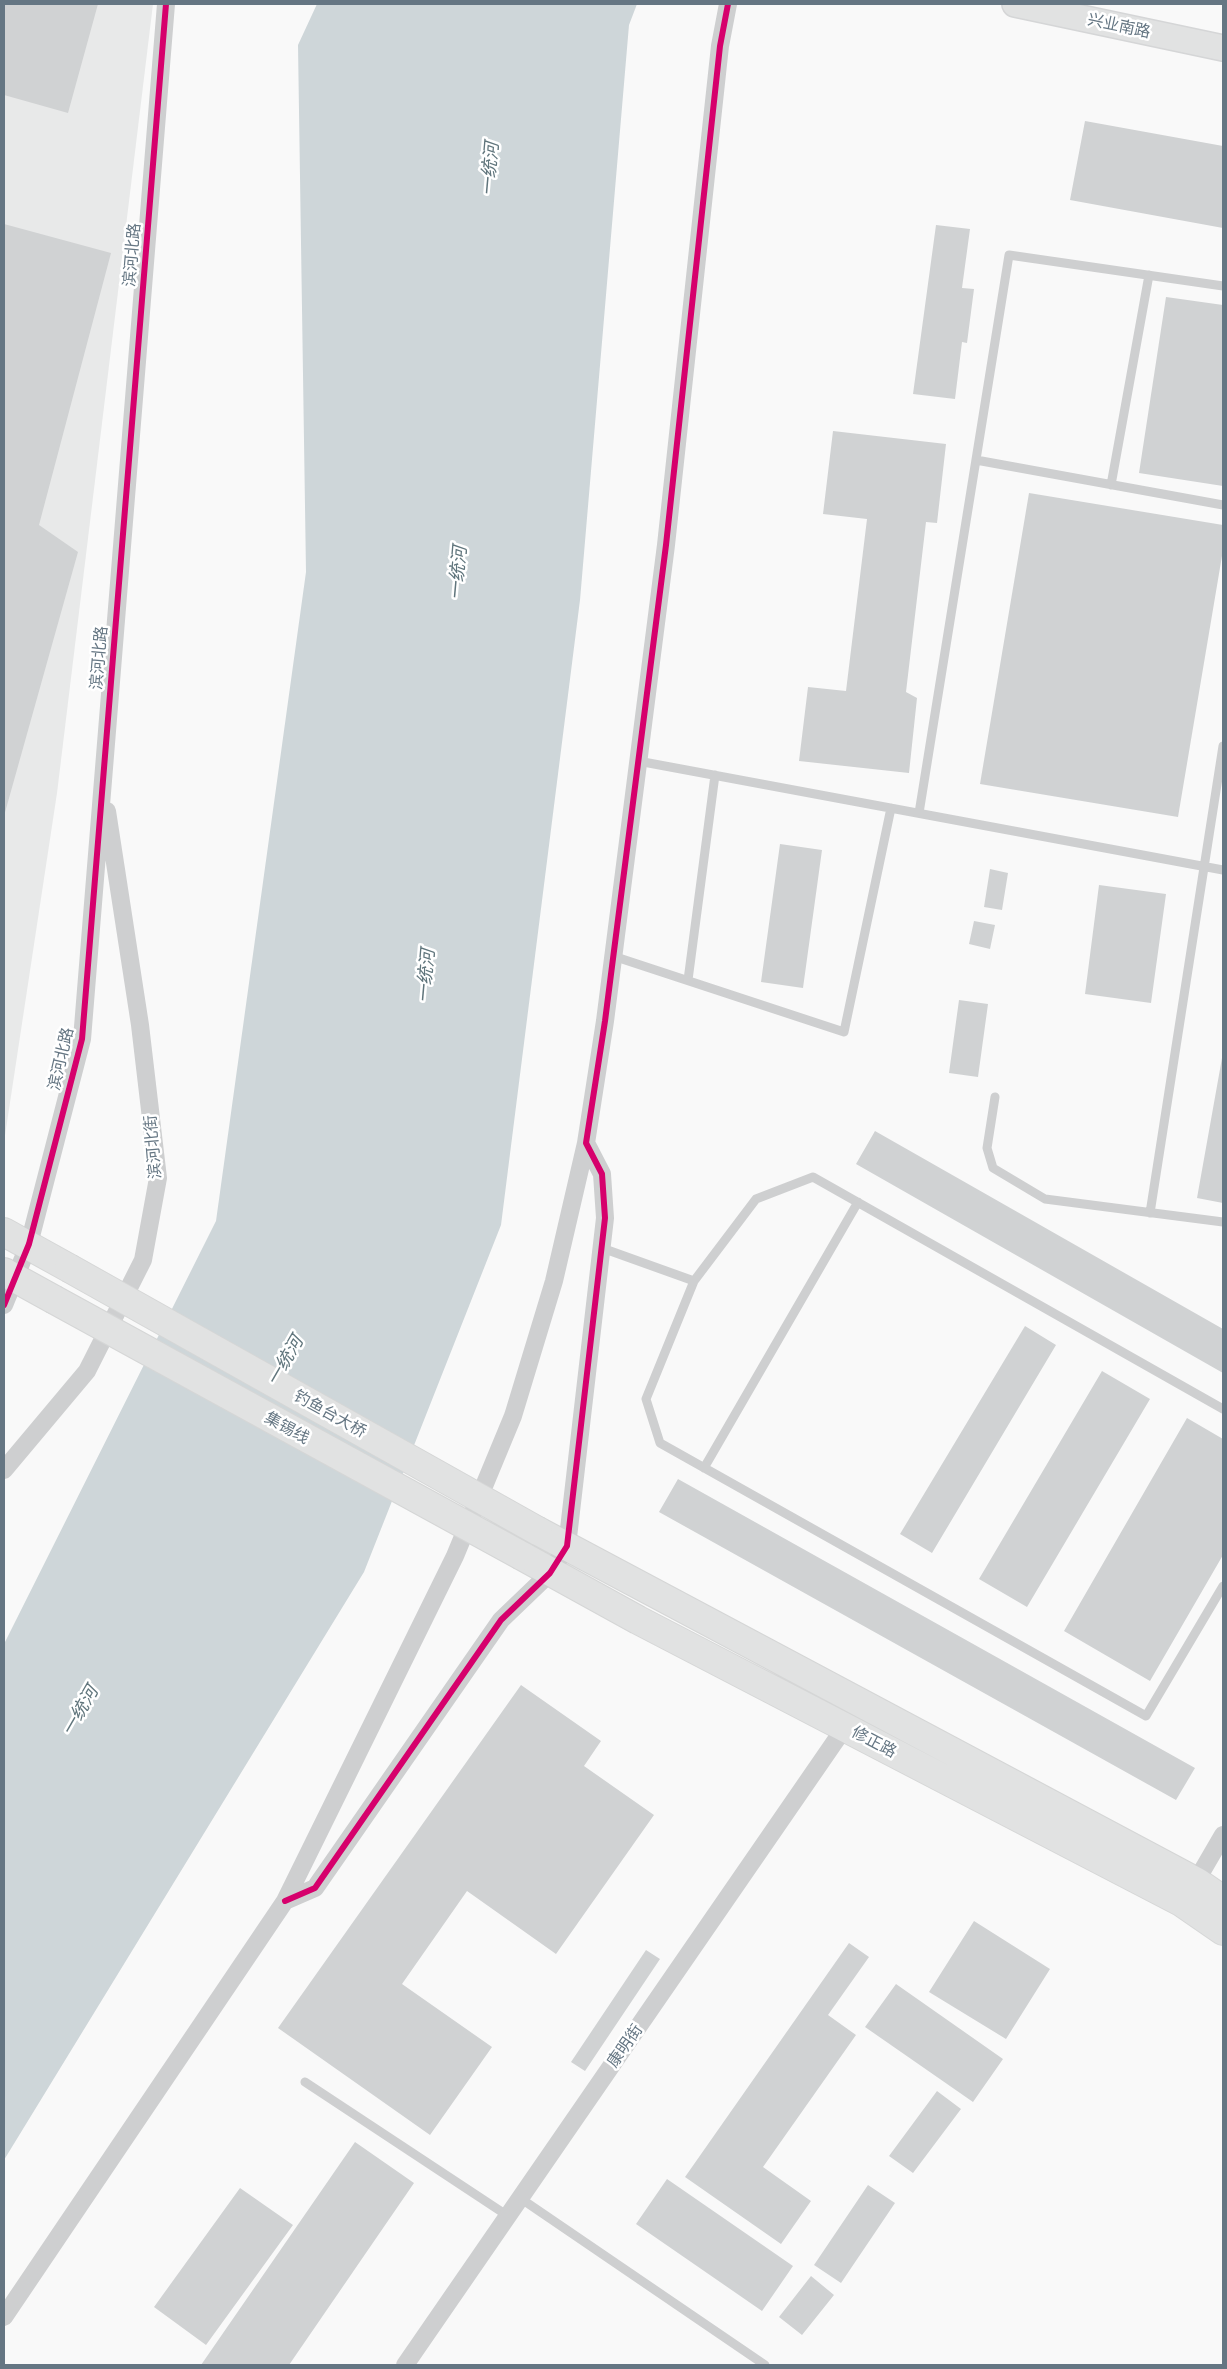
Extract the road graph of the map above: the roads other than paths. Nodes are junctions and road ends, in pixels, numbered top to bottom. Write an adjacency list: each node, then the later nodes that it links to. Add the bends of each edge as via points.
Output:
1 (166, 4): 13 (street, 滨河北路)
2 (728, 4): 11 (street, via 720,46 667,535)
3 (1015, 4): 4 (street, 兴业南路)
4 (1223, 48)
5 (1149, 275): 6 (lane); 7 (lane, via 1008,255); 8 (lane)
6 (1223, 286)
7 (976, 460): 8 (lane); 15 (lane)
8 (1111, 485): 9 (lane)
9 (1223, 505)
10 (1223, 746): 16 (lane)
11 (638, 761): 12 (lane); 18 (street)
12 (715, 775): 14 (lane); 19 (lane)
13 (103, 782): 26 (street, 滨河北路, via 82,1039); 33 (street, 滨河北街, via 140,1025 158,1178 143,1260 87,1371)
14 (891, 808): 15 (lane); 19 (lane, via 844,1032)
15 (919, 813): 16 (lane)
16 (1204, 867): 17 (lane); 23 (lane)
17 (1223, 870)
18 (613, 956): 19 (lane); 21 (street)
19 (688, 980)
20 (995, 1097): 23 (lane, via 987,1148 993,1168 1045,1199)
21 (586, 1143): 27 (street, via 602,1174 605,1218); 42 (street, via 554,1281 514,1416 455,1556)
22 (858, 1202): 29 (lane, via 813,1177 756,1199); 31 (lane); 32 (lane)
23 (1150, 1213): 24 (lane)
24 (1223, 1222)
25 (4, 1232): 26 (highway, 钓鱼台大桥)
26 (28, 1244): 28 (street, 滨河北路); 34 (highway, 钓鱼台大桥, bridge)
27 (602, 1248): 29 (lane); 34 (street)
28 (10, 1276): 30 (street, 滨河北路); 35 (highway, 集锡线, bridge)
29 (694, 1281): 32 (lane, via 646,1399 660,1443)
30 (4, 1304)
31 (1223, 1409)
32 (704, 1468): 37 (lane, via 1146,1716)
33 (4, 1470)
34 (567, 1546): 36 (street); 40 (highway, 修正路)
35 (522, 1556): 36 (highway, 修正路)
36 (550, 1573): 38 (highway, 修正路); 42 (street, via 501,1620 315,1888)
37 (1223, 1586)
38 (845, 1727): 40 (highway, 修正路); 45 (street, 康明街)
39 (1223, 1834): 40 (street)
40 (1189, 1892): 41 (highway, 修正路); 43 (highway, 修正路)
41 (1223, 1900)
42 (285, 1902): 47 (street)
43 (1223, 1931)
44 (305, 2082): 46 (lane)
45 (520, 2198): 46 (street, 康明街); 49 (lane)
46 (508, 2216): 48 (street, 康明街)
47 (4, 2317)
48 (405, 2365)
49 (765, 2365)

